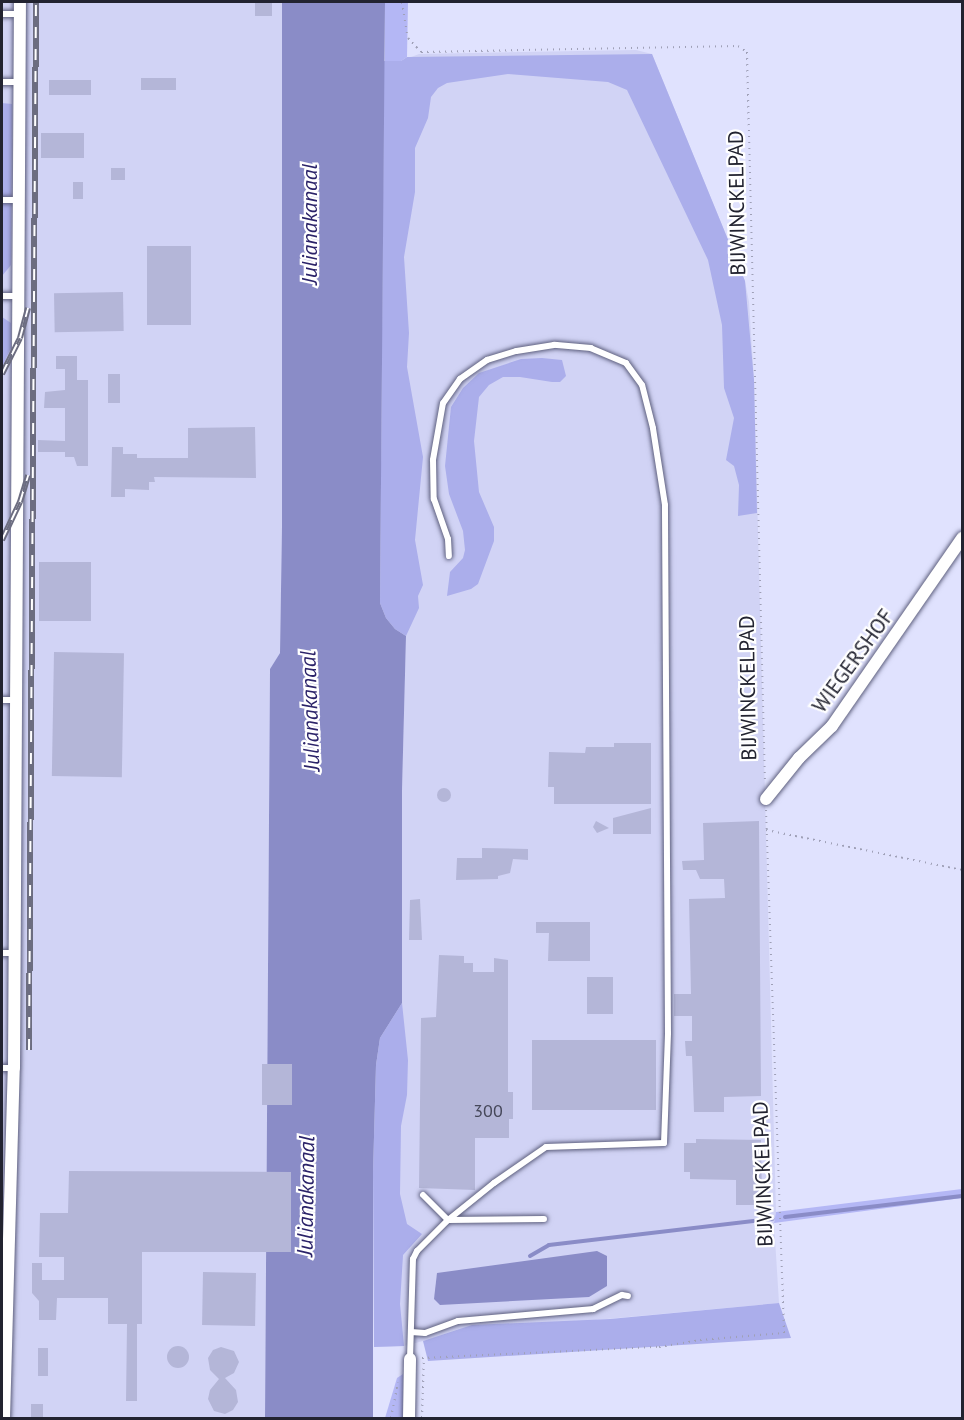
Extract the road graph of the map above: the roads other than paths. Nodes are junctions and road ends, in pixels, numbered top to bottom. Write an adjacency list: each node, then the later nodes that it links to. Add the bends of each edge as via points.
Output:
1 (20, 8): 2 (lane); 4 (street)
2 (2, 14)
3 (2, 82): 4 (lane)
4 (19, 82): 6 (street)
5 (2, 200): 6 (lane)
6 (18, 200): 8 (street)
7 (2, 296): 8 (lane)
8 (17, 296): 12 (street)
9 (963, 538): 13 (street, WIEGERSHOF, via 832,726 799,758)
10 (449, 556): 18 (lane, via 448,539 434,499 433,460 443,403 460,379 488,360 554,345 591,348 626,363 642,385 665,506 669,1033 664,1143 546,1147)
11 (2, 700): 12 (lane)
12 (15, 700): 14 (street)
13 (766, 799)
14 (8, 953): 15 (street)
15 (8, 1068): 19 (street)
16 (423, 1195): 18 (lane)
17 (544, 1219): 18 (lane)
18 (448, 1220): 21 (lane, via 412,1259)
19 (6, 1241): 23 (street)
20 (628, 1296): 21 (lane, via 622,1295 593,1309 458,1321 424,1333)
21 (411, 1332): 22 (lane)
22 (410, 1359): 24 (street)
23 (4, 1419)
24 (409, 1419)

